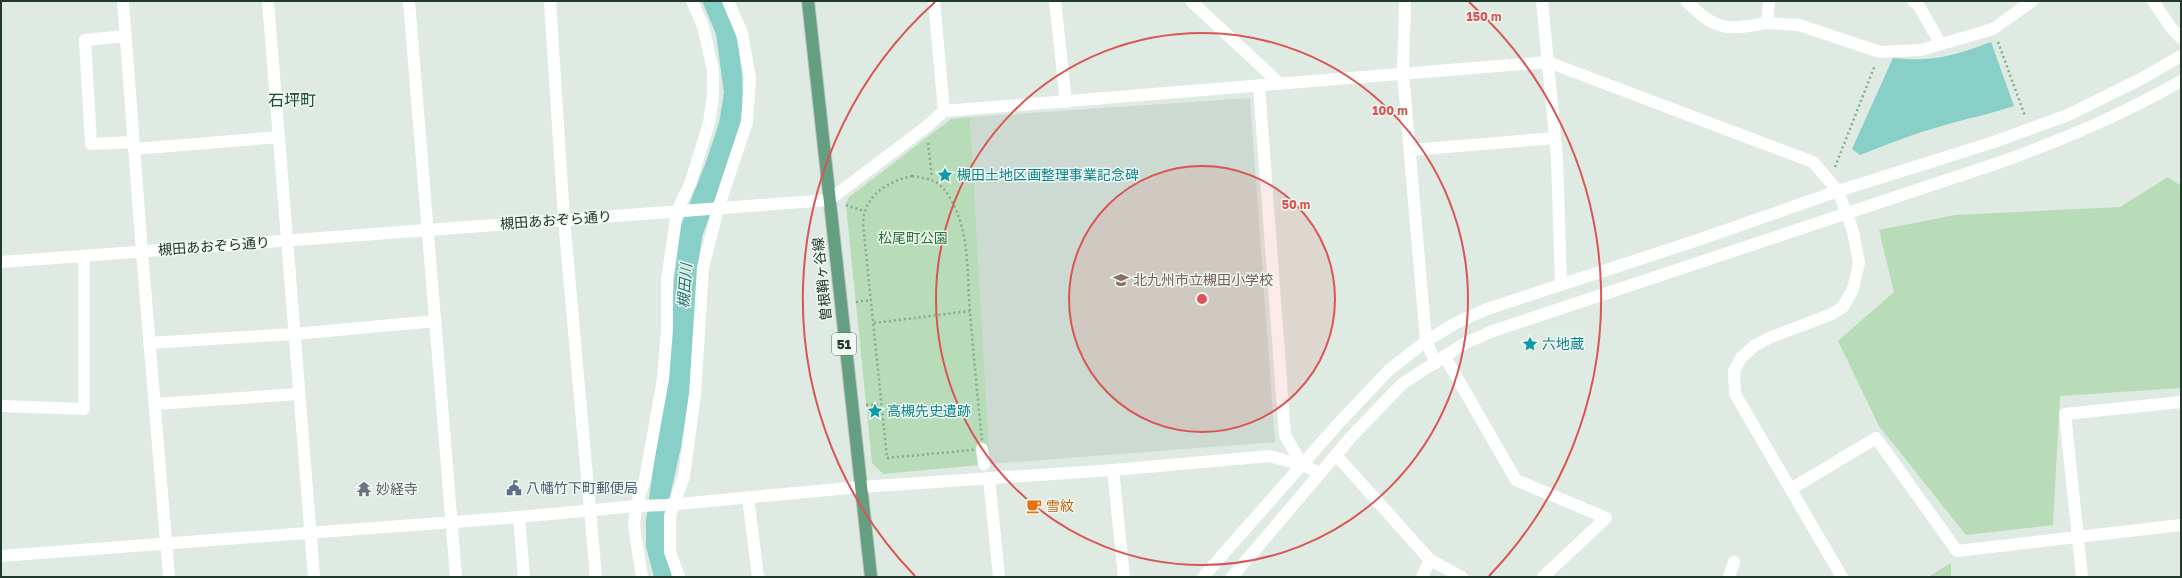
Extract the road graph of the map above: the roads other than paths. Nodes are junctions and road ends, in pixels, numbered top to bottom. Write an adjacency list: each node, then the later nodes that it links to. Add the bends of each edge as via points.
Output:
1 (123, 1): 19 (street)
2 (268, 1): 30 (street)
3 (409, 1): 40 (street)
4 (550, 1): 39 (street)
5 (692, 1): 37 (street, via 703,26 713,70 713,96 709,123)
6 (728, 1): 36 (street, via 742,33 750,78 747,122)
7 (808, 1): 35 (main road, 曽根鞘ヶ谷線 / 51)
8 (934, 1): 29 (street)
9 (1055, 1): 28 (street)
10 (1191, 1): 26 (street)
11 (1405, 1): 24 (street)
12 (1542, 1): 23 (street)
13 (1686, 1): 18 (street, via 1712,23 1732,29)
14 (1769, 1): 18 (street)
15 (1913, 1): 21 (street, via 1919,6)
16 (2032, 1): 21 (street, via 1993,28)
17 (2153, 1): 20 (street)
18 (1768, 23): 21 (street, via 1799,25 1880,52 1920,50)
19 (126, 36): 32 (street); 32 (street, via 85,40 91,144)
20 (2181, 38)
21 (1940, 44)
22 (2181, 56): 34 (street, via 2068,115)
23 (1548, 62): 24 (street); 31 (street); 34 (street, via 1813,162)
24 (1403, 73): 26 (street); 33 (street)
25 (2181, 81): 38 (street, via 2077,134)
26 (1280, 84): 27 (street)
27 (1259, 86): 28 (street); 58 (street, via 1285,436)
28 (1066, 102): 29 (street)
29 (944, 110): 35 (street, via 926,127)
30 (279, 137): 32 (street); 41 (street)
31 (1555, 138): 33 (street); 45 (street)
32 (134, 145): 42 (street)
33 (1410, 150): 48 (street)
34 (1833, 187): 38 (street); 45 (street, via 1696,241)
35 (829, 200): 36 (street); 62 (main road, 曽根鞘ヶ谷線 / 51)
36 (715, 209): 37 (street, 槻田あおぞら通り); 66 (street, via 703,268 696,395 684,476)
37 (680, 210): 39 (street, 槻田あおぞら通り); 65 (street, via 667,280 663,379)
38 (1846, 213): 50 (street, via 1493,331 1465,343); 63 (street, via 1860,263 1853,289 1843,307 1754,346 1741,358 1734,371 1735,394)
39 (564, 219): 40 (street, 槻田あおぞら通り); 67 (street)
40 (428, 230): 41 (street, 槻田あおぞら通り); 46 (street)
41 (287, 240): 42 (street, 槻田あおぞら通り); 47 (street)
42 (142, 252): 43 (street, 槻田あおぞら通り); 49 (street)
43 (84, 256): 44 (street, 槻田あおぞら通り); 54 (street, via 84,409)
44 (1, 262)
45 (1561, 285): 48 (street, via 1487,309 1454,324)
46 (436, 322): 47 (street); 69 (street)
47 (294, 334): 49 (street); 51 (street)
48 (1426, 341): 50 (street); 58 (street, via 1389,370)
49 (149, 343): 53 (street)
50 (1440, 360): 56 (street, via 1402,384); 93 (street, via 1516,480 1606,518)
51 (298, 394): 53 (street); 71 (street)
52 (2181, 402): 72 (street, via 2065,414)
53 (155, 404): 73 (street)
54 (1, 406)
55 (982, 449): 57 (street)
56 (1336, 455): 60 (street); 75 (street)
57 (984, 464)
58 (1302, 465): 59 (street, via 1270,456); 60 (street); 89 (street)
59 (1113, 470): 61 (street); 88 (street)
60 (1320, 473): 90 (street)
61 (989, 478): 62 (street); 87 (street)
62 (860, 487): 64 (street); 86 (main road, 曽根鞘ヶ谷線 / 51)
63 (1791, 490): 72 (street, via 1876,438 1957,551); 95 (street)
64 (748, 497): 66 (street); 85 (street)
65 (641, 505): 66 (street); 67 (street); 83 (street, via 634,526)
66 (671, 505): 84 (street, via 670,552)
67 (591, 510): 68 (street); 82 (street)
68 (519, 517): 69 (street); 81 (street)
69 (452, 521): 71 (street); 80 (street)
70 (2181, 525): 72 (street)
71 (309, 532): 73 (street); 79 (street)
72 (2078, 538): 96 (street)
73 (166, 542): 74 (street); 78 (street)
74 (1, 556)
75 (1430, 560): 77 (street); 91 (street)
76 (1734, 562): 94 (street)
77 (1459, 575): 92 (street)
78 (169, 577)
79 (314, 577)
80 (456, 577)
81 (524, 577)
82 (596, 577)
83 (642, 577)
84 (679, 577)
85 (758, 577)
86 (871, 577)
87 (999, 577)
88 (1124, 577)
89 (1203, 577)
90 (1232, 577)
91 (1422, 577)
92 (1469, 577)
93 (1543, 577)
94 (1729, 577)
95 (1842, 577)
96 (2082, 577)

